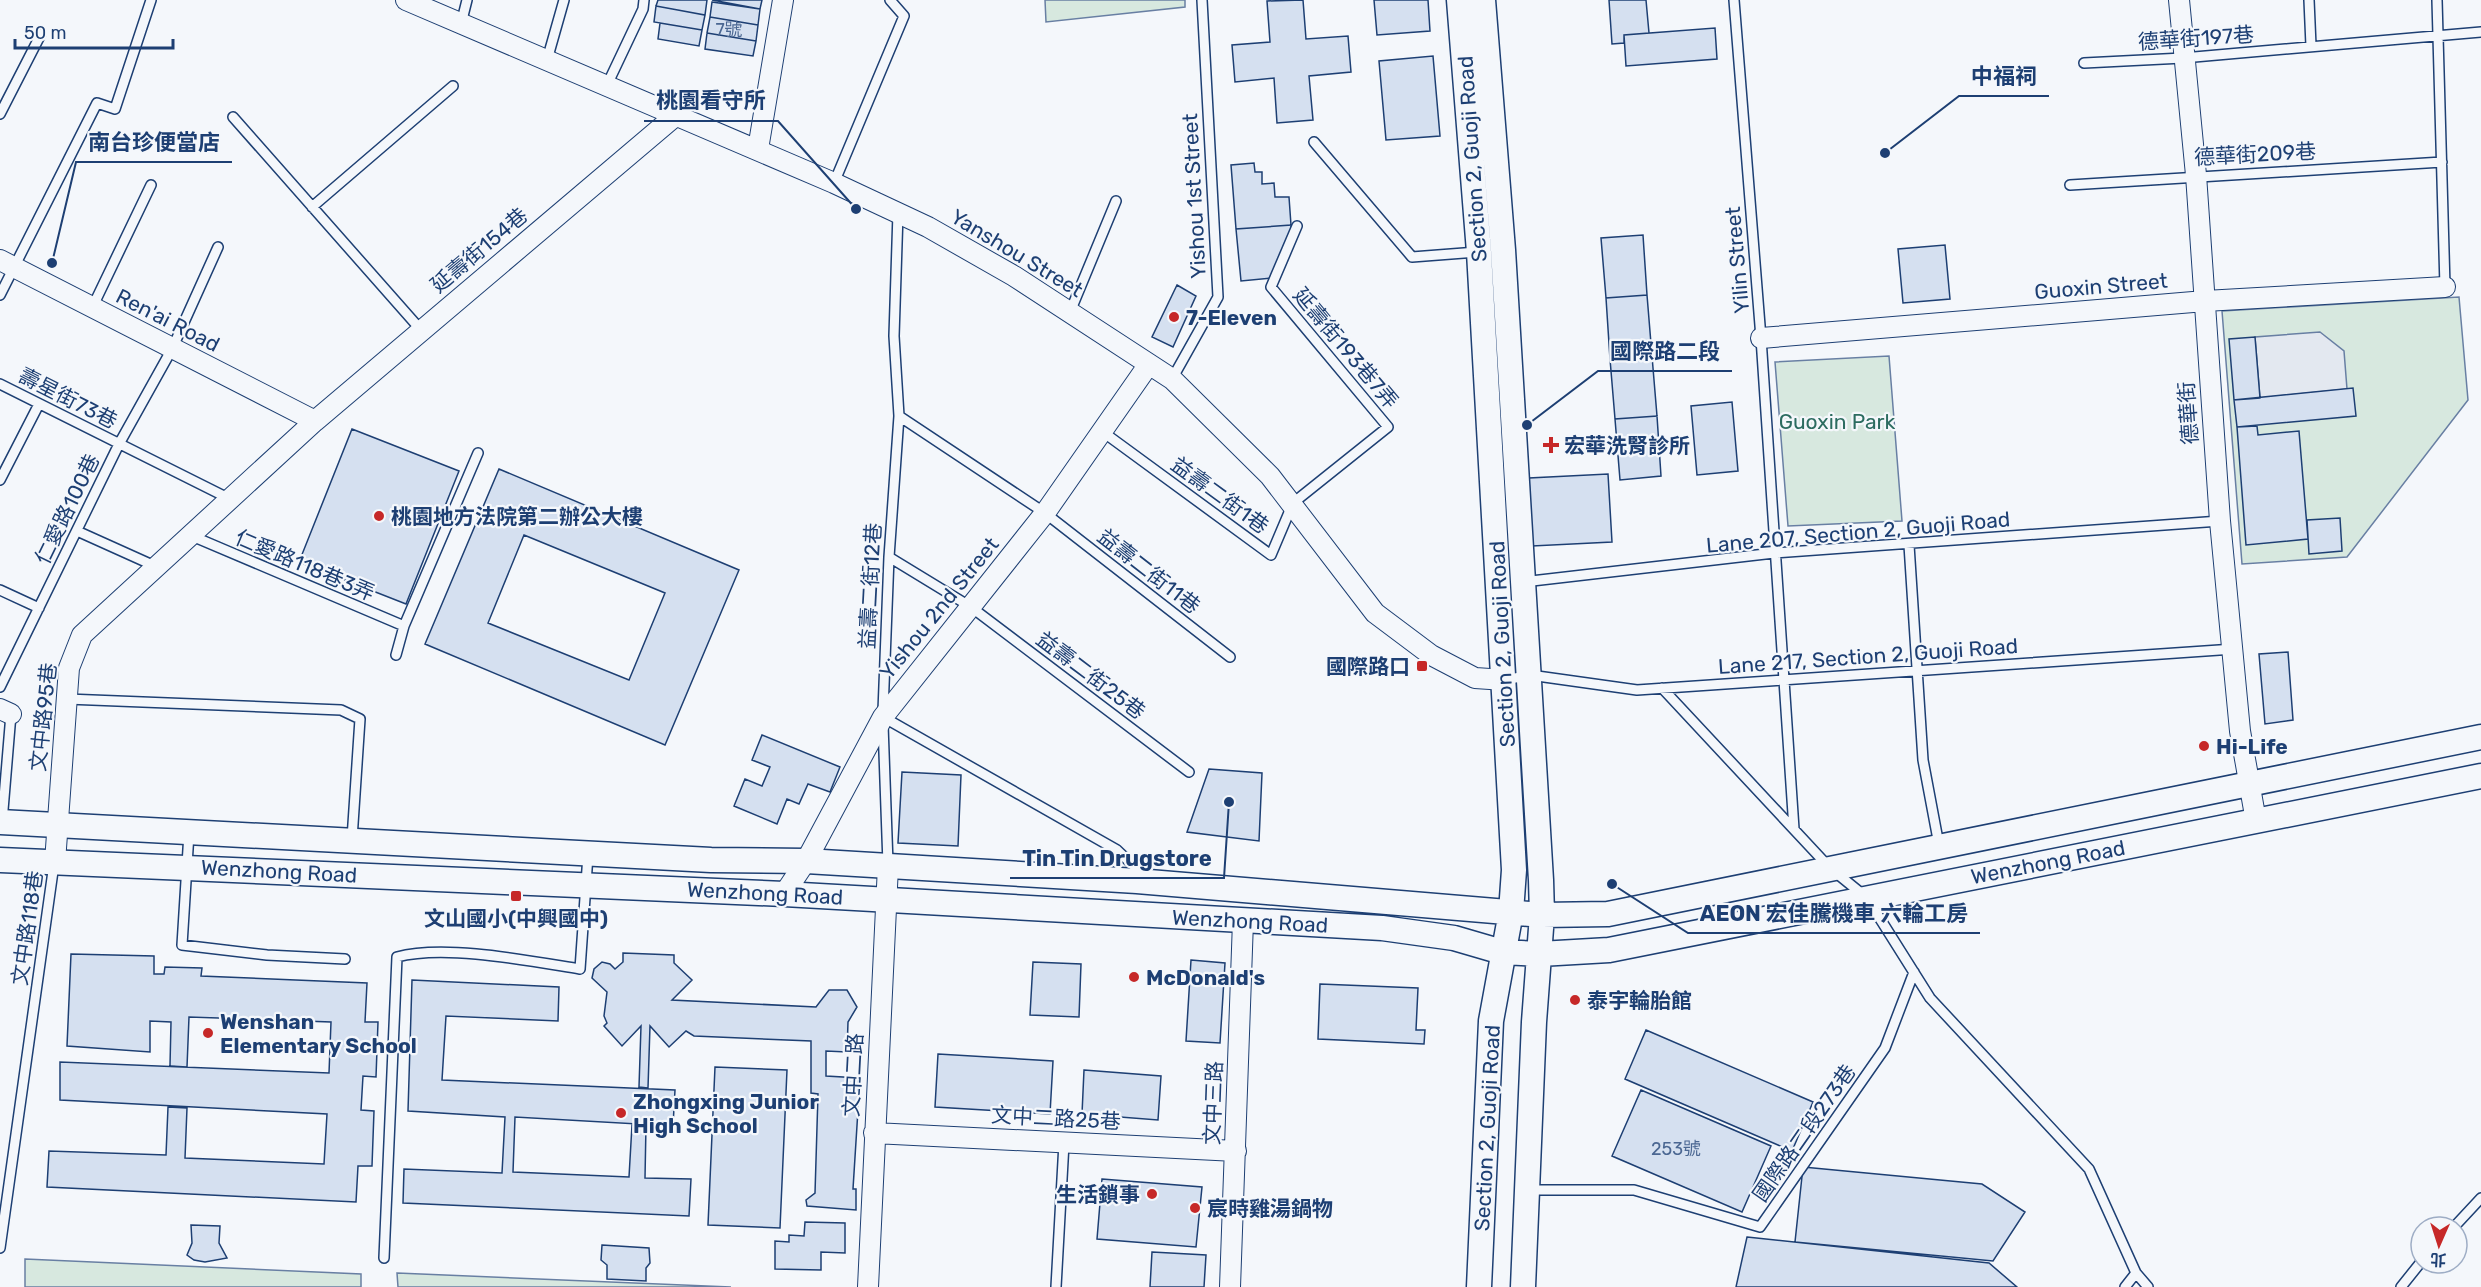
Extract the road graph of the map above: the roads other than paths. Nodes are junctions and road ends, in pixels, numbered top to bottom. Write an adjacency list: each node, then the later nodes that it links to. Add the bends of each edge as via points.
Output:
1 (151, 0): 41 (lane, via 115,109 97,103)
2 (406, 0): 15 (street, Yanshou Street)
3 (467, 0): 15 (lane)
4 (564, 0): 21 (lane)
5 (644, 0): 23 (lane)
6 (783, 0): 29 (street)
7 (890, 0): 32 (lane, via 904,16)
8 (1202, 0): 51 (lane, Yishou 1st Street, via 1218,297)
9 (1459, 0): 40 (street, Section 2, Guoji Road)
10 (1483, 0): 70 (street, Section 2, Guoji Road, via 1503,250)
11 (1734, 0): 48 (lane, Yilin Street)
12 (2179, 0): 20 (street, 德華街)
13 (2309, 0): 19 (lane)
14 (2437, 0): 18 (lane)
15 (461, 24): 21 (street, Yanshou Street)
16 (2481, 32): 18 (lane, 德華街197巷)
17 (41, 34): 25 (lane)
18 (2440, 35): 19 (lane, 德華街197巷); 30 (lane)
19 (2311, 46): 20 (lane, 德華街197巷)
20 (2183, 58): 22 (lane, 德華街197巷); 31 (street, 德華街)
21 (547, 60): 23 (street, Yanshou Street)
22 (2084, 63)
23 (607, 85): 26 (street, Yanshou Street)
24 (453, 86): 36 (lane)
25 (0, 114)
26 (675, 116): 29 (street, Yanshou Street); 47 (street, 延壽街154巷)
27 (233, 117): 36 (lane)
28 (1314, 142): 40 (lane, via 1412,257)
29 (758, 149): 32 (street, Yanshou Street)
30 (2442, 162): 31 (lane, 德華街209巷); 42 (lane)
31 (2196, 175): 34 (lane, 德華街209巷); 44 (street, 德華街)
32 (834, 183): 37 (street, Yanshou Street)
33 (151, 185): 45 (lane)
34 (2070, 185)
35 (1116, 201): 46 (lane)
36 (312, 207): 47 (lane)
37 (898, 213): 46 (street, Yanshou Street, via 973,251); 54 (lane, 益壽二街12巷, via 894,336)
38 (1297, 226): 61 (lane, 延壽街193巷7弄, via 1271,287 1388,427)
39 (218, 247): 49 (lane, 仁愛路100巷)
40 (1479, 252): 70 (street, Section 2, Guoji Road)
41 (8, 264): 43 (lane); 45 (street, Ren'ai Road)
42 (2445, 287): 44 (street, Guoxin Street)
43 (0, 295)
44 (2205, 302): 48 (street, Guoxin Street); 63 (street, 德華街)
45 (92, 308): 49 (street, Ren'ai Road)
46 (1070, 312): 50 (street, Yanshou Street)
47 (422, 330): 55 (street, 延壽街154巷)
48 (1761, 338): 67 (lane, Yilin Street)
49 (171, 349): 55 (street, Ren'ai Road); 57 (lane, 仁愛路100巷)
50 (1149, 364): 51 (street, Yanshou Street); 56 (street, Yishou 2nd Street)
51 (1172, 379): 61 (street, Yanshou Street)
52 (0, 384): 53 (lane, 壽星街73巷)
53 (39, 404): 57 (lane, 壽星街73巷); 59 (lane)
54 (898, 416): 62 (lane); 68 (lane, 益壽二街12巷)
55 (315, 421): 60 (street, 延壽街154巷)
56 (1103, 432): 61 (lane, 益壽二街1巷, via 1271,555); 62 (street, Yishou 2nd Street)
57 (119, 444): 60 (lane, 壽星街73巷); 64 (lane, 仁愛路100巷)
58 (478, 453): 74 (lane)
59 (0, 480)
60 (232, 500): 65 (street, 文中路95巷)
61 (1293, 503): 80 (street, Yanshou Street, via 1375,613 1431,655 1475,678)
62 (1045, 513): 72 (street, Yishou 2nd Street); 77 (lane, 益壽二街11巷)
63 (2220, 521): 66 (lane, Lane 207, Section 2, Guoji Road); 75 (street, 德華街)
64 (77, 531): 69 (lane); 73 (lane, 仁愛路100巷)
65 (192, 536): 69 (street, 文中路95巷); 74 (lane, 仁愛路118巷3弄)
66 (1909, 545): 67 (lane, Lane 207, Section 2, Guoji Road); 78 (lane)
67 (1774, 553): 70 (lane, Lane 207, Section 2, Guoji Road); 81 (lane, Yilin Street)
68 (889, 557): 72 (lane, 益壽二街25巷); 86 (lane, 益壽二街12巷)
69 (158, 567): 84 (street, 文中路95巷, via 82,635 69,668)
70 (1511, 583): 79 (street, Section 2, Guoji Road); 80 (street, Section 2, Guoji Road)
71 (0, 590): 73 (lane)
72 (971, 607): 86 (street, Yishou 2nd Street); 88 (lane, 益壽二街25巷)
73 (39, 608): 82 (lane, 仁愛路100巷)
74 (404, 626): 76 (lane)
75 (2234, 649): 78 (lane, Lane 217, Section 2, Guoji Road); 90 (street, 德華街)
76 (396, 655)
77 (1230, 657)
78 (1918, 672): 81 (lane, Lane 217, Section 2, Guoji Road); 97 (lane, via 1923,760)
79 (1530, 675): 80 (lane, Lane 217, Section 2, Guoji Road); 83 (lane, Lane 217, Section 2, Guoji Road, via 1637,690); 111 (street, Section 2, Guoji Road)
80 (1505, 680): 110 (street, Section 2, Guoji Road, via 1514,857)
81 (1784, 680): 83 (lane, Lane 217, Section 2, Guoji Road); 94 (lane, Yilin Street)
82 (0, 687)
83 (1662, 688): 94 (lane)
84 (67, 699): 93 (street, 文中路95巷); 96 (lane, via 341,710 360,719)
85 (6, 712): 92 (lane)
86 (883, 717): 100 (street, Yishou 2nd Street); 102 (lane, 益壽二街12巷); 105 (lane, via 1117,850 1137,869)
87 (2481, 737): 90 (street, Wenzhong Road)
88 (1189, 772)
89 (2481, 776): 91 (street, Wenzhong Road)
90 (2248, 783): 91 (street, 德華街); 97 (street, Wenzhong Road)
91 (2256, 821): 108 (street, Wenzhong Road)
92 (1, 822): 93 (street, Wenzhong Road)
93 (57, 824): 95 (street, Wenzhong Road); 101 (street, 文中路95巷)
94 (1794, 829): 104 (lane)
95 (189, 832): 96 (street, Wenzhong Road); 103 (lane)
96 (352, 841): 98 (street, Wenzhong Road)
97 (1939, 845): 104 (street, Wenzhong Road)
98 (588, 852): 100 (street, Wenzhong Road); 106 (lane)
99 (0, 860): 101 (street, Wenzhong Road)
100 (806, 861): 102 (street, Wenzhong Road); 107 (street, Yishou 2nd Street)
101 (55, 862): 103 (street, Wenzhong Road); 123 (lane, 文中路118巷)
102 (888, 866): 105 (street, Wenzhong Road); 109 (street, 文中二路)
103 (186, 867): 106 (street, Wenzhong Road); 115 (lane, via 182,945)
104 (1829, 867): 108 (lane); 111 (street, Wenzhong Road, via 1608,914)
105 (1137, 881): 110 (street, Wenzhong Road)
106 (585, 885): 107 (street, Wenzhong Road); 124 (lane, via 580,969 513,958 417,951 397,957)
107 (784, 894): 109 (street, Wenzhong Road)
108 (1867, 898): 114 (street, Wenzhong Road, via 1609,950); 116 (lane)
109 (886, 899): 112 (street, Wenzhong Road); 117 (street, 文中二路)
110 (1511, 912): 111 (street, Wenzhong Road); 113 (street, Section 2, Guoji Road)
111 (1542, 915): 114 (street, Section 2, Guoji Road)
112 (1243, 921): 113 (street, Wenzhong Road, via 1382,928 1454,938); 119 (street, 文中三路)
113 (1502, 952): 114 (street, Wenzhong Road); 130 (street, Section 2, Guoji Road, via 1491,1021)
114 (1540, 954): 120 (street, Section 2, Guoji Road)
115 (345, 959)
116 (1914, 972): 120 (lane, 國際路二段273巷, via 1885,1048 1760,1227 1634,1190); 125 (lane, via 1930,998 2089,1169)
117 (874, 1133): 118 (street, 文中二路25巷); 127 (street, 文中二路)
118 (1064, 1143): 119 (street, 文中二路25巷); 128 (lane)
119 (1236, 1151): 129 (street, 文中三路)
120 (1527, 1190): 131 (street, Section 2, Guoji Road)
121 (2481, 1198): 122 (lane)
122 (2465, 1215)
123 (0, 1248)
124 (384, 1258)
125 (2136, 1273): 132 (lane); 133 (lane)
126 (2411, 1275): 134 (lane)
127 (868, 1287)
128 (1056, 1287)
129 (1230, 1287)
130 (1479, 1287)
131 (1523, 1287)
132 (2125, 1287)
133 (2148, 1287)
134 (2401, 1287)

